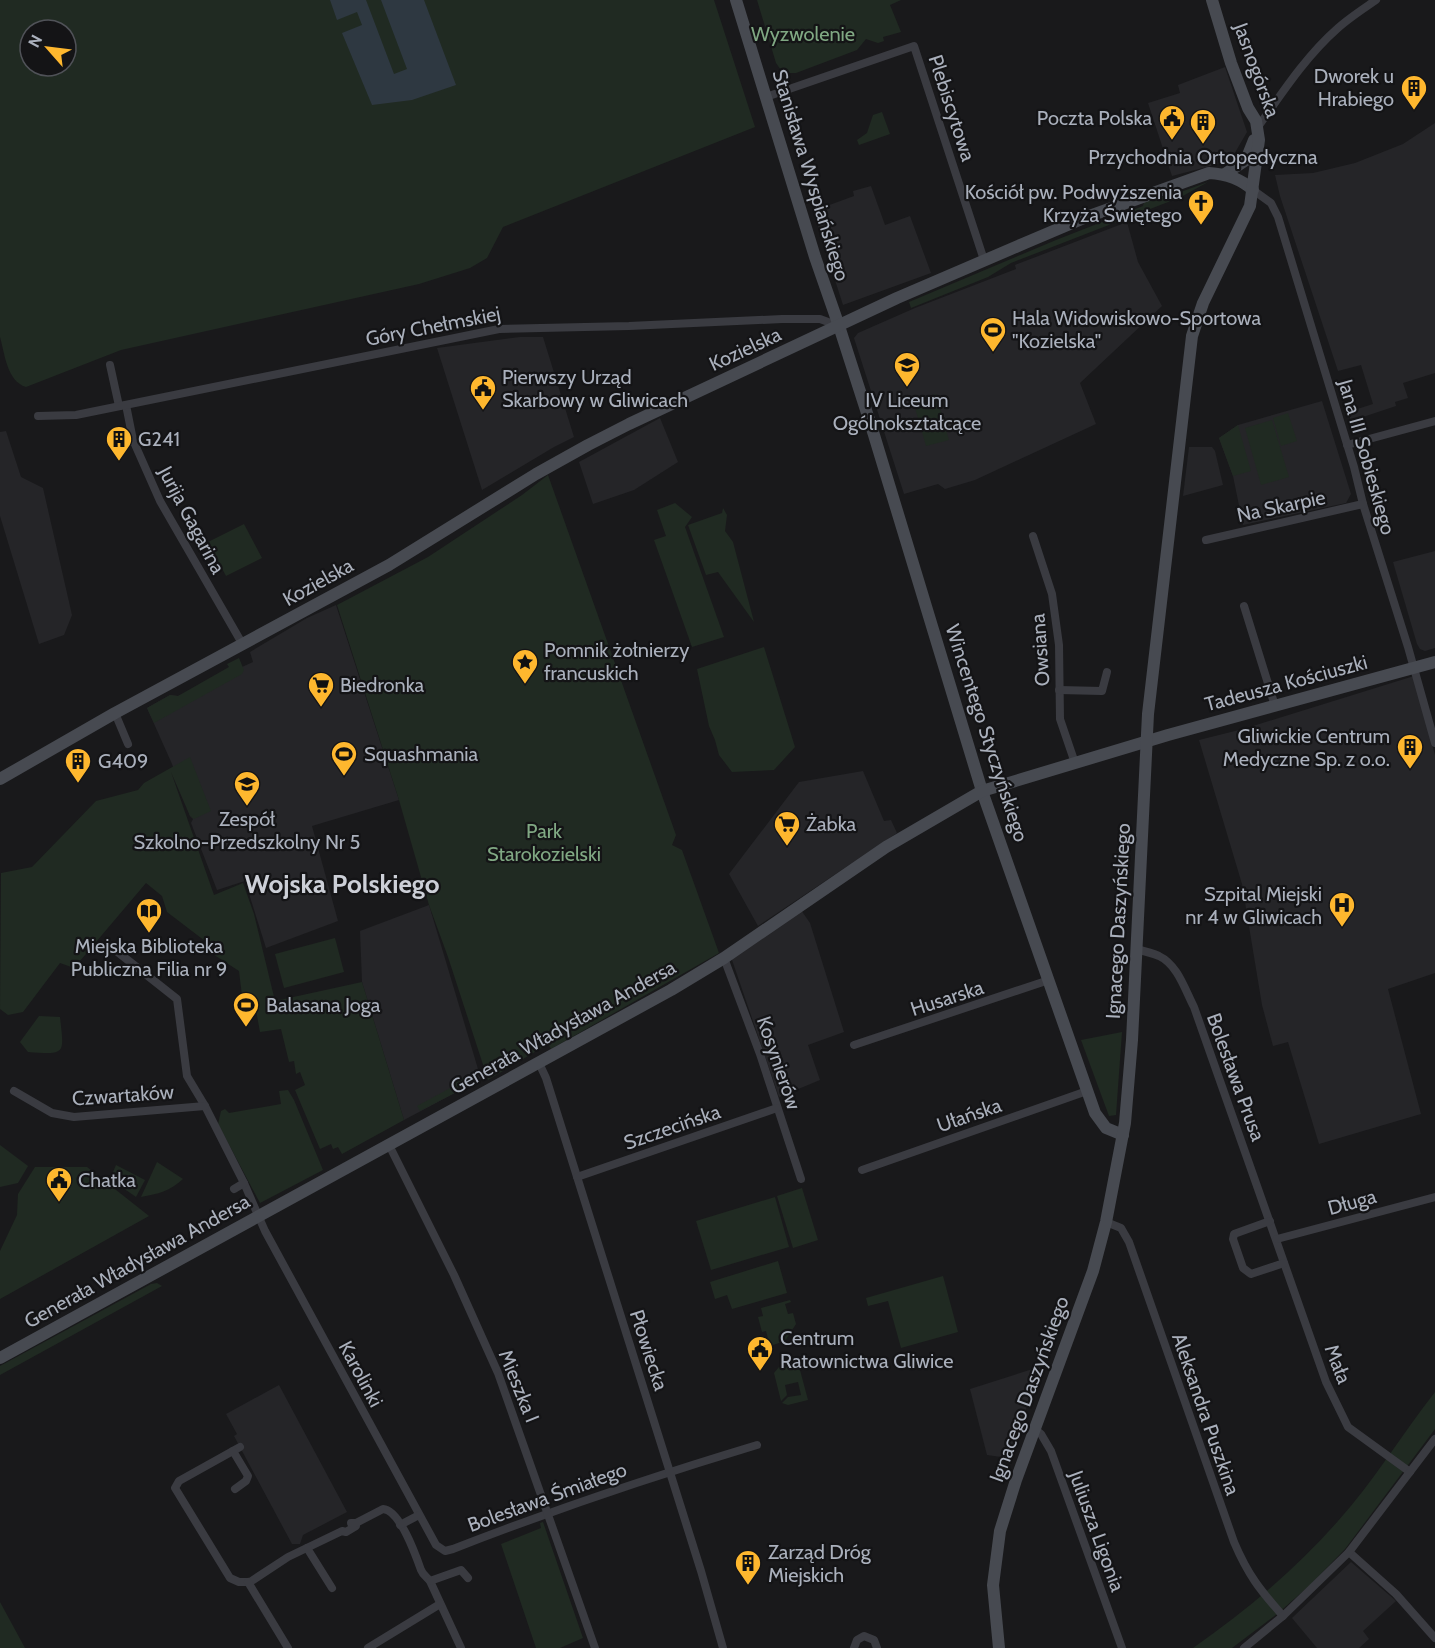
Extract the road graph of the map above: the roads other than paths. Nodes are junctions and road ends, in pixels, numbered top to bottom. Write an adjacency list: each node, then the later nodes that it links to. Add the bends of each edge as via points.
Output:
1 (736, 0): 4 (street, Stanisława Wyspiańskiego)
2 (1212, 0): 5 (street, Jasnogórska, via 1231,63)
3 (1376, 0): 5 (street, via 1328,38)
4 (766, 97): 8 (street, Plebiscytowa, via 914,46); 9 (street, Stanisława Wyspiańskiego)
5 (1258, 127): 6 (street, via 1246,160); 7 (street, Jasnogórska)
6 (1225, 174): 7 (street); 8 (street, Kozielska, via 1200,175)
7 (1253, 190): 14 (street, Jana III Sobieskiego, via 1275,210); 26 (street, Ignacego Daszyńskiego, via 1248,211 1203,303 1192,336)
8 (984, 260): 9 (street, Kozielska)
9 (839, 326): 11 (street, Góry Chełmskiej, via 820,319 782,319 499,328); 19 (street, Kozielska, via 579,449 422,546); 31 (street, Wincentego Styczyńskiego)
10 (110, 365): 11 (street, Jurija Gagarina)
11 (122, 405): 12 (street, Góry Chełmskiej, via 76,415); 19 (street, Jurija Gagarina, via 160,501)
12 (38, 416)
13 (1435, 421): 14 (street)
14 (1347, 445): 15 (street, Jana III Sobieskiego)
15 (1363, 504): 17 (street, Na Skarpie); 21 (street, Jana III Sobieskiego)
16 (1033, 536): 23 (street, Owsiana, via 1052,594 1059,645)
17 (1206, 540)
18 (1244, 606): 24 (street)
19 (243, 645): 25 (street, Kozielska)
20 (1435, 662): 21 (street, Tadeusza Kościuszki)
21 (1414, 668): 24 (street, Tadeusza Kościuszki); 27 (street, Jana III Sobieskiego)
22 (1107, 672): 23 (street, via 1102,691)
23 (1059, 690): 29 (street, Owsiana, via 1060,719)
24 (1275, 706): 26 (street, Tadeusza Kościuszki)
25 (115, 713): 28 (street); 30 (street, Kozielska)
26 (1146, 741): 29 (street, Generała Władysława Andersa); 33 (street, Ignacego Daszyńskiego)
27 (1435, 743)
28 (128, 744)
29 (1075, 762): 31 (street, Generała Władysława Andersa)
30 (0, 779)
31 (982, 791): 34 (street, Generała Władysława Andersa, via 878,852); 35 (street, Wincentego Styczyńskiego)
32 (110, 946): 40 (street, Czwartaków, via 177,999 187,1076)
33 (1136, 949): 42 (street, Ignacego Daszyńskiego, via 1129,1094); 51 (street, Bolesława Prusa, via 1165,960 1181,980)
34 (724, 958): 37 (street, Generała Władysława Andersa); 41 (street, Kosynierów)
35 (1049, 980): 36 (street, Husarska); 39 (street, Wincentego Styczyńskiego)
36 (854, 1045)
37 (539, 1063): 43 (street, Generała Władysława Andersa); 45 (street, Płowiecka)
38 (14, 1091): 40 (street, Czwartaków, via 52,1113 74,1117)
39 (1087, 1091): 42 (street, Wincentego Styczyńskiego, via 1101,1123); 44 (street, Ułańska)
40 (205, 1106): 47 (street, Czwartaków)
41 (777, 1108): 45 (street, Szczecińska); 46 (street, Kosynierów)
42 (1123, 1135): 52 (street, Ignacego Daszyńskiego)
43 (389, 1145): 50 (street, Generała Władysława Andersa); 63 (street, Mieszka I, via 498,1373)
44 (861, 1170)
45 (577, 1177): 60 (street, Płowiecka)
46 (801, 1179)
47 (244, 1183): 48 (street); 50 (street, Czwartaków)
48 (234, 1189)
49 (1435, 1197): 53 (street, Długa)
50 (259, 1217): 55 (street, Generała Władysława Andersa); 64 (street, Karolinki)
51 (1270, 1221): 53 (street, Bolesława Prusa); 54 (street, via 1234,1234 1233,1239 1243,1268 1251,1274)
52 (1106, 1222): 56 (street, Ignacego Daszyńskiego, via 1086,1294); 74 (street, Aleksandra Puszkina, via 1121,1228 1129,1242 1244,1566)
53 (1277, 1239): 54 (street, Mała)
54 (1284, 1263): 61 (street, Mała, via 1343,1420 1357,1435)
55 (0, 1358)
56 (1035, 1430): 83 (street, Ignacego Daszyńskiego, via 1007,1506 994,1565); 84 (street, Juliusza Ligonia, via 1051,1451)
57 (1435, 1439): 59 (street)
58 (757, 1445): 60 (street, Bolesława Śmiałego)
59 (1432, 1451): 61 (street)
60 (670, 1471): 63 (street, Bolesława Śmiałego); 80 (street, Płowiecka)
61 (1410, 1473): 68 (street)
62 (235, 1489): 71 (street, via 248,1476 236,1449 179,1481 175,1488 230,1578)
63 (547, 1512): 66 (street, Bolesława Śmiałego, via 453,1549 445,1551); 79 (street, Mieszka I)
64 (419, 1515): 65 (street); 66 (street, Karolinki)
65 (400, 1525): 67 (street, via 388,1509 383,1509); 70 (street)
66 (436, 1545)
67 (307, 1548): 71 (street); 72 (street)
68 (1349, 1552): 74 (street); 75 (street, via 1396,1594)
69 (468, 1578): 70 (street, via 461,1570)
70 (429, 1579): 73 (street)
71 (248, 1581): 76 (street)
72 (332, 1588)
73 (440, 1604): 77 (street); 78 (street)
74 (1283, 1616): 85 (street)
75 (1435, 1638)
76 (288, 1648)
77 (368, 1648)
78 (461, 1648)
79 (595, 1648)
80 (723, 1648)
81 (854, 1648): 82 (street, via 864,1636 874,1640)
82 (877, 1648)
83 (999, 1648)
84 (1122, 1648)
85 (1244, 1648)

